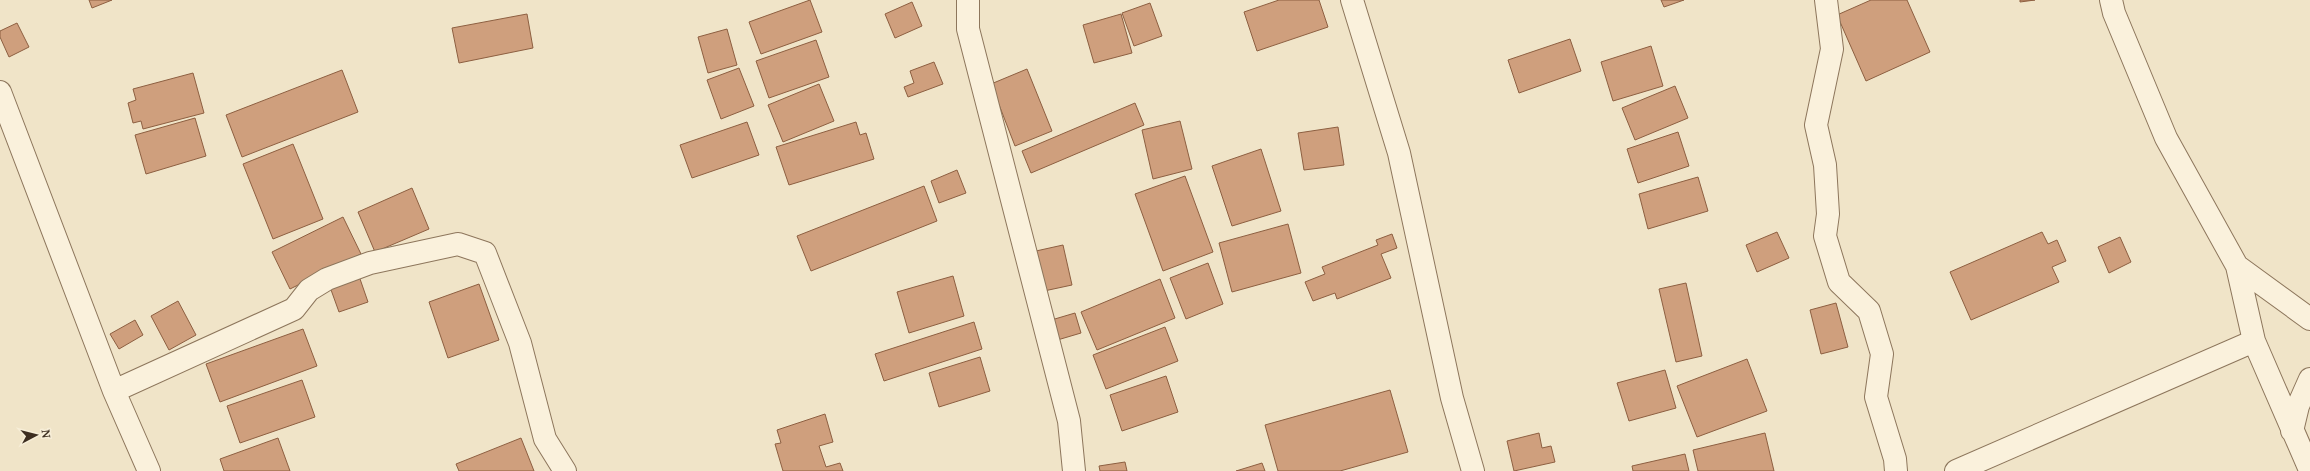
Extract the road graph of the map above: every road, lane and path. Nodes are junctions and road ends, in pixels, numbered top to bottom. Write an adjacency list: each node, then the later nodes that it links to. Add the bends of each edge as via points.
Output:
1 (968, 0): 15 (street, via 968,29 1069,421)
2 (1352, 0): 16 (street, via 1399,153 1452,398)
3 (1826, 0): 17 (street, via 1832,49 1816,125 1825,165 1828,214 1825,236 1839,282 1869,311 1882,354 1876,397 1895,459)
4 (2111, 0): 6 (street, via 2114,13 2166,138)
5 (0, 92): 10 (street)
6 (2237, 266): 7 (street); 8 (street)
7 (2310, 319)
8 (2254, 340): 11 (street); 18 (street)
9 (2310, 378): 11 (street, via 2298,406)
10 (114, 391): 13 (street); 14 (street, via 294,309 309,290 327,279 370,263 458,244 485,253 520,343 545,439)
11 (2292, 431): 12 (street)
12 (2310, 470)
13 (149, 471)
14 (565, 471)
15 (1074, 471)
16 (1473, 471)
17 (1896, 471)
18 (1956, 471)

